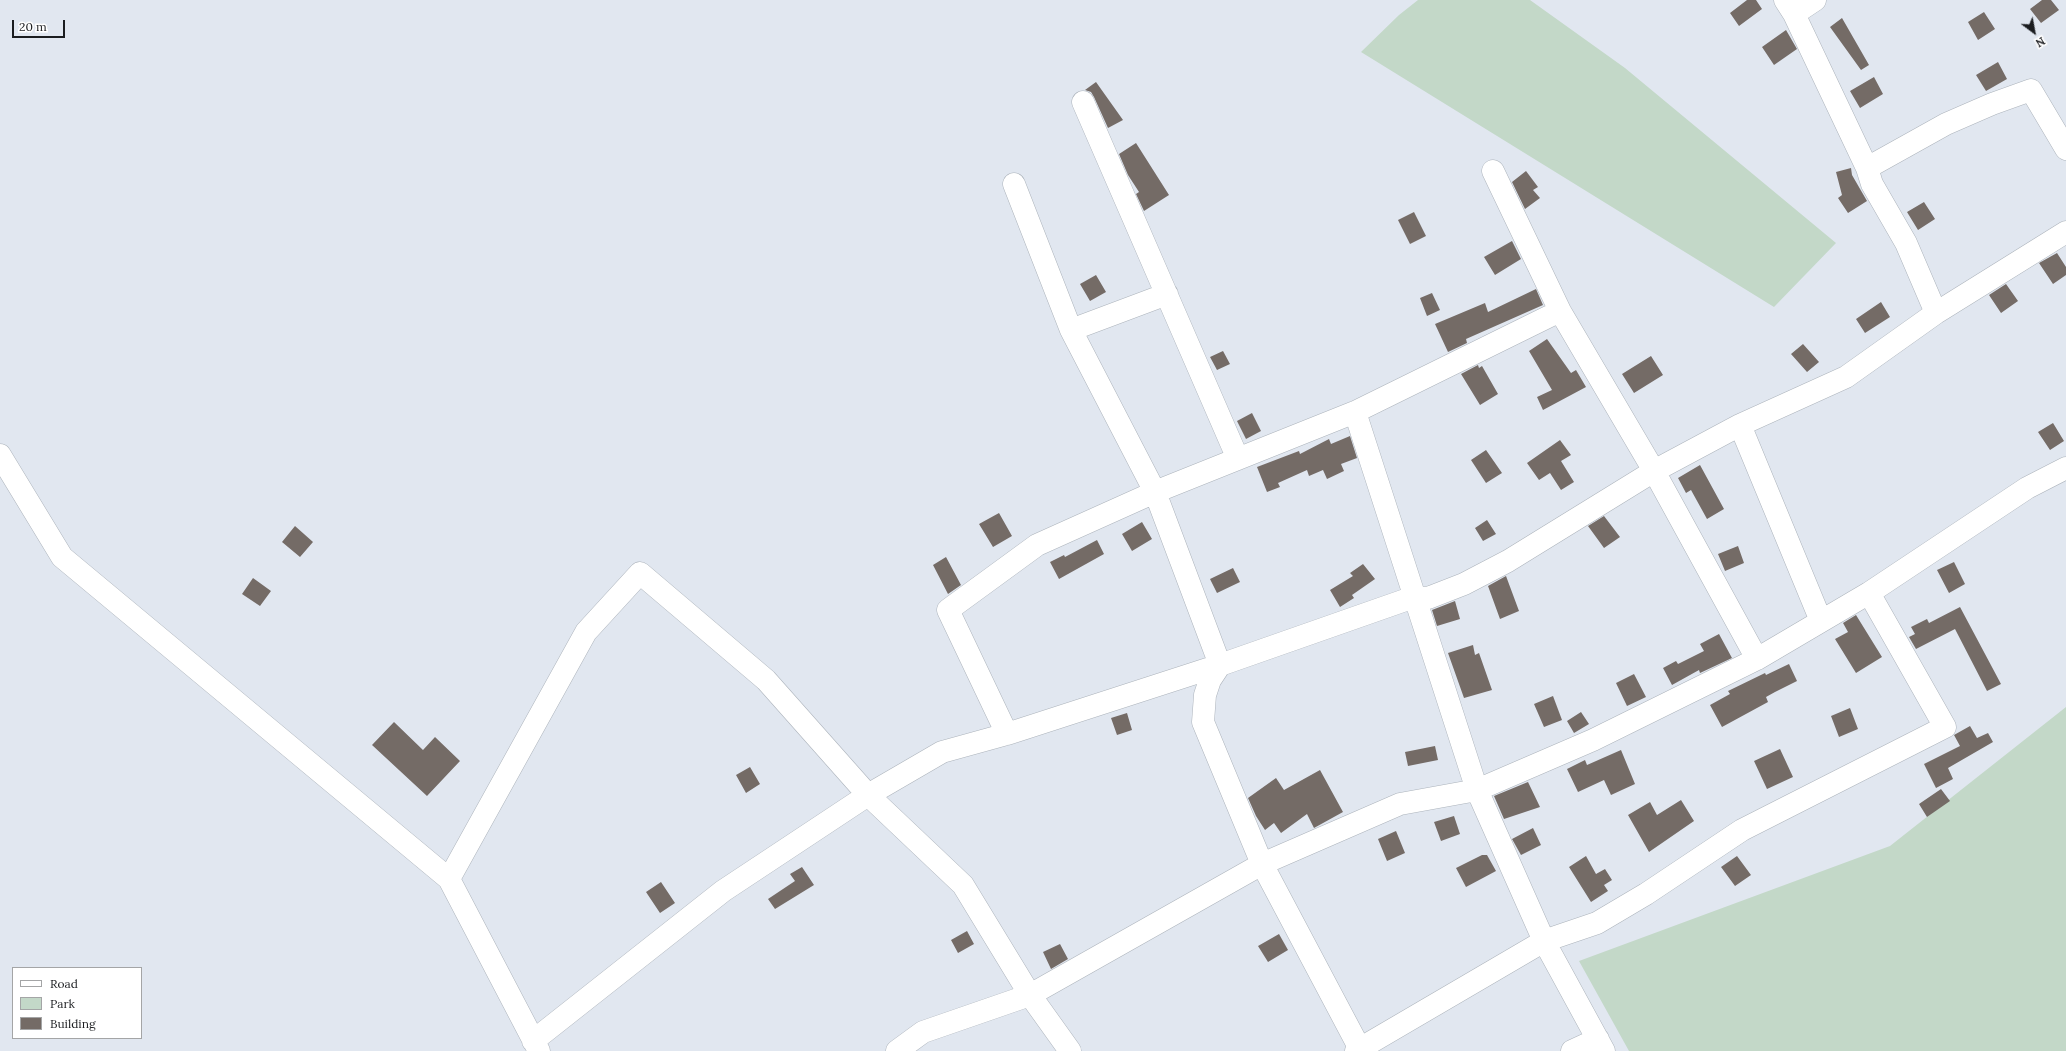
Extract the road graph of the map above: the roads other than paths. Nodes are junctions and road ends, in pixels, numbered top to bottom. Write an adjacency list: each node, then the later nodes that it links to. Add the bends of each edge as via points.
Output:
1 (1815, 0): 2 (street)
2 (1790, 7): 5 (street)
3 (1083, 102): 9 (street)
4 (2066, 149): 5 (street, via 2032,90 1946,124)
5 (1867, 168): 11 (street, via 1872,184 1906,243)
6 (1493, 171): 10 (street)
7 (1014, 184): 12 (street)
8 (2066, 233): 11 (street)
9 (1167, 294): 12 (street); 16 (street)
10 (1560, 311): 13 (street); 18 (street)
11 (1936, 313): 14 (street, via 1846,377)
12 (1071, 330): 19 (street)
13 (1355, 412): 16 (street); 21 (street)
14 (1740, 425): 18 (street); 22 (street)
15 (0, 455): 29 (street, via 62,557)
16 (1238, 459): 19 (street)
17 (2066, 468): 20 (street, via 2026,488)
18 (1654, 471): 21 (street, via 1508,561 1464,584 1428,598); 23 (street)
19 (1155, 492): 24 (street); 25 (street, via 1037,545 948,610)
20 (1869, 593): 22 (street); 30 (street, via 1945,727 1742,830 1646,894 1597,923)
21 (1414, 597): 24 (street); 26 (street)
22 (1821, 621): 23 (street)
23 (1757, 659): 26 (street, via 1593,740)
24 (1220, 665): 25 (street); 28 (street, via 1210,680 1205,695 1203,722)
25 (1007, 734): 27 (street, via 942,752)
26 (1477, 790): 28 (street, via 1400,804); 30 (street)
27 (868, 794): 29 (street, via 766,680 640,573 586,632); 31 (street, via 963,885); 33 (street, via 723,891)
28 (1262, 864): 31 (street); 34 (street)
29 (449, 879): 33 (street)
30 (1544, 941): 32 (street); 34 (street)
31 (1030, 995): 35 (street, via 923,1032); 36 (street)
32 (1601, 1045): 37 (street)
33 (536, 1046)
34 (1359, 1050)
35 (897, 1051)
36 (1070, 1051)
37 (1572, 1051)

